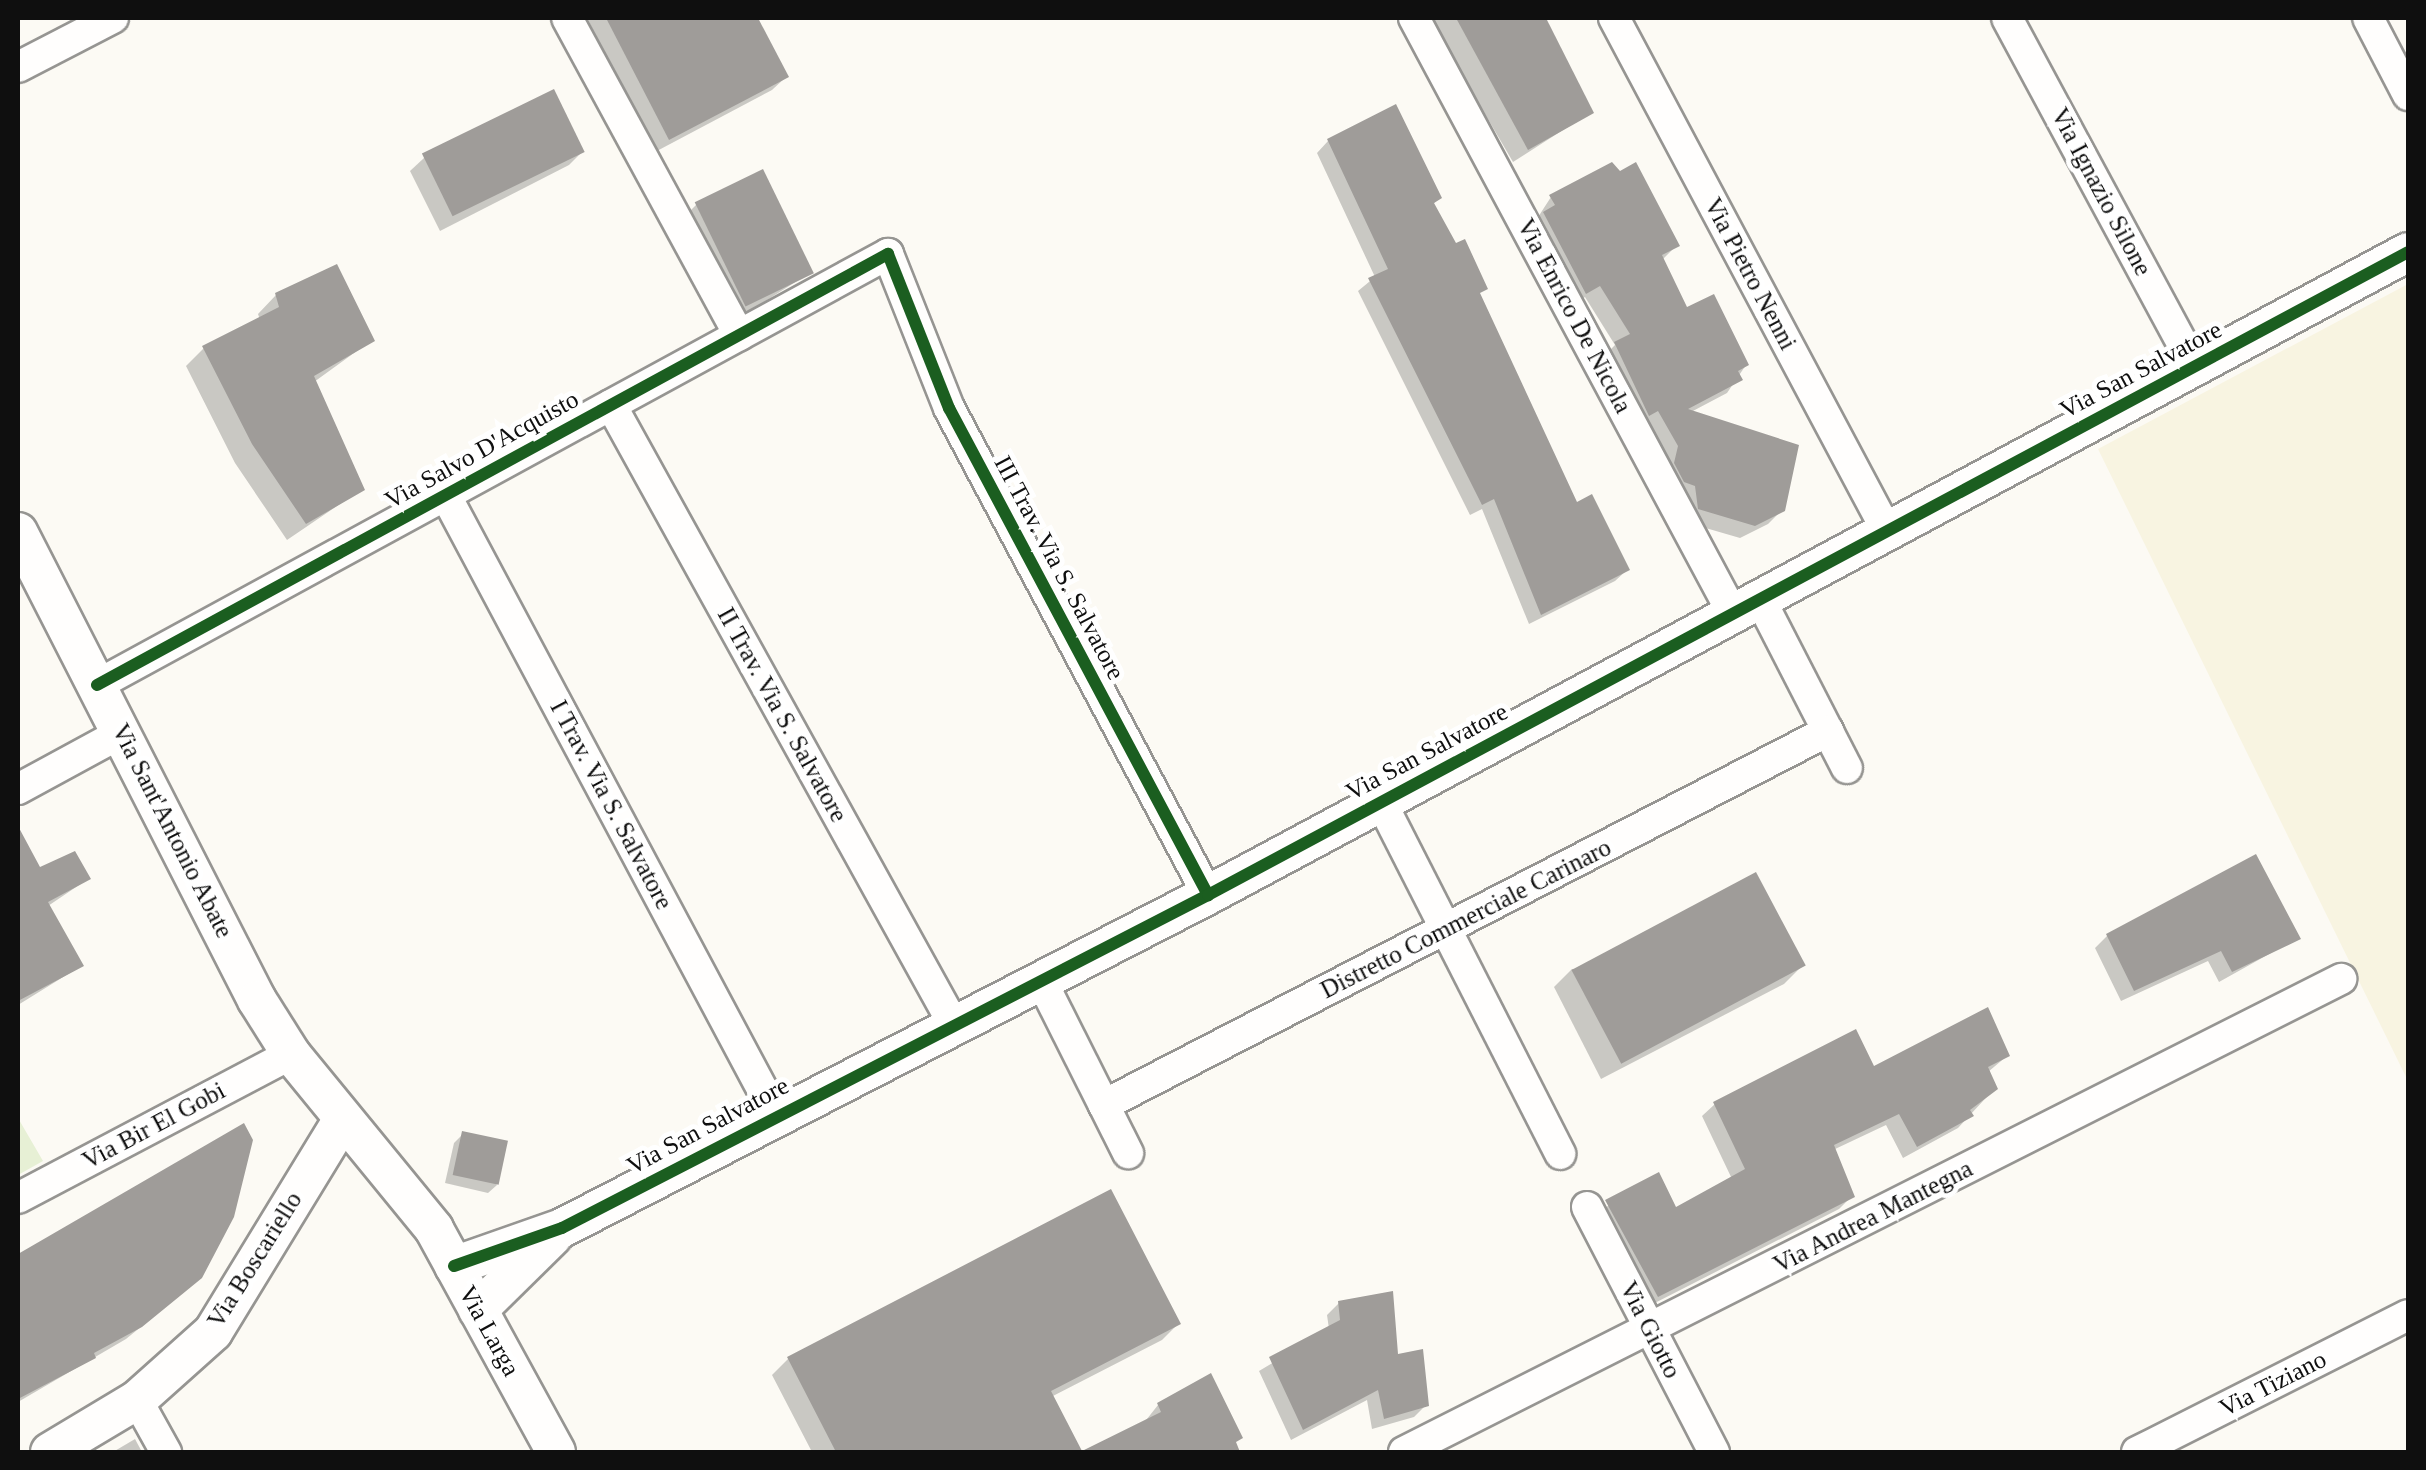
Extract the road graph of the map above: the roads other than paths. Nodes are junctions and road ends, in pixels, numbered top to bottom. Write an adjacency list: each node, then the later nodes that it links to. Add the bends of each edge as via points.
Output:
1 (113, 18): 7 (street)
2 (567, 18): 11 (street)
3 (1414, 18): 17 (street, Via Enrico De Nicola)
4 (1614, 18): 15 (street, Via Pietro Nenni)
5 (2007, 18): 12 (street, Via Ignazio Silone)
6 (2368, 18): 8 (street)
7 (18, 66)
8 (2408, 96)
9 (2408, 252): 12 (street, Via San Salvatore)
10 (888, 254): 11 (street, Via Salvo D'Acquisto); 24 (street, III Trav. Via S. Salvatore, via 949,408)
11 (739, 335): 13 (street, Via Salvo D'Acquisto)
12 (2194, 366): 15 (street, Via San Salvatore)
13 (610, 405): 14 (street, Via Salvo D'Acquisto); 28 (street, II Trav. Via S. Salvatore)
14 (446, 496): 18 (street, Via Salvo D'Acquisto); 31 (street, I Trav. Via S. Salvatore)
15 (1887, 531): 17 (street, Via San Salvatore)
16 (18, 532): 18 (street, Via Sant'Antonio Abate)
17 (1747, 606): 19 (street, Via Enrico De Nicola); 23 (street, Via San Salvatore)
18 (97, 686): 20 (street, Via Sant'Antonio Abate)
19 (1828, 731): 21 (street, Via Enrico De Nicola); 25 (street, Distretto Commerciale Carinaro)
20 (124, 732): 22 (street); 29 (street, Via Sant'Antonio Abate, via 257,1000)
21 (1847, 768)
22 (18, 789)
23 (1381, 802): 24 (street, Via San Salvatore); 25 (street)
24 (1208, 895): 27 (street, Via San Salvatore)
25 (1448, 929): 30 (street, Distretto Commerciale Carinaro); 34 (street)
26 (2341, 979): 41 (street, Via Andrea Mantegna)
27 (1041, 980): 28 (street, Via San Salvatore); 30 (street)
28 (954, 1024): 31 (street, Via San Salvatore)
29 (291, 1054): 32 (street, Via Sant'Antonio Abate); 35 (street, Via Bir El Gobi)
30 (1104, 1106): 33 (street)
31 (776, 1115): 37 (street, Via San Salvatore)
32 (343, 1119): 38 (street, Via Larga, via 434,1229); 42 (street, Via Boscariello, via 213,1332)
33 (1128, 1153)
34 (1560, 1154)
35 (18, 1198)
36 (1587, 1207): 41 (street, Via Giotto)
37 (562, 1228): 38 (street, Via San Salvatore); 39 (street, Via San Salvatore)
38 (454, 1266): 39 (street, Via Larga)
39 (478, 1310): 45 (street, Via Larga)
40 (2405, 1326): 48 (street, Via Tiziano)
41 (1650, 1331): 46 (street, Via Andrea Mantegna); 47 (street, Via Giotto)
42 (137, 1400): 43 (street, Via Boscariello); 44 (street)
43 (50, 1452)
44 (166, 1452)
45 (556, 1452)
46 (1404, 1452)
47 (1714, 1452)
48 (2137, 1452)

